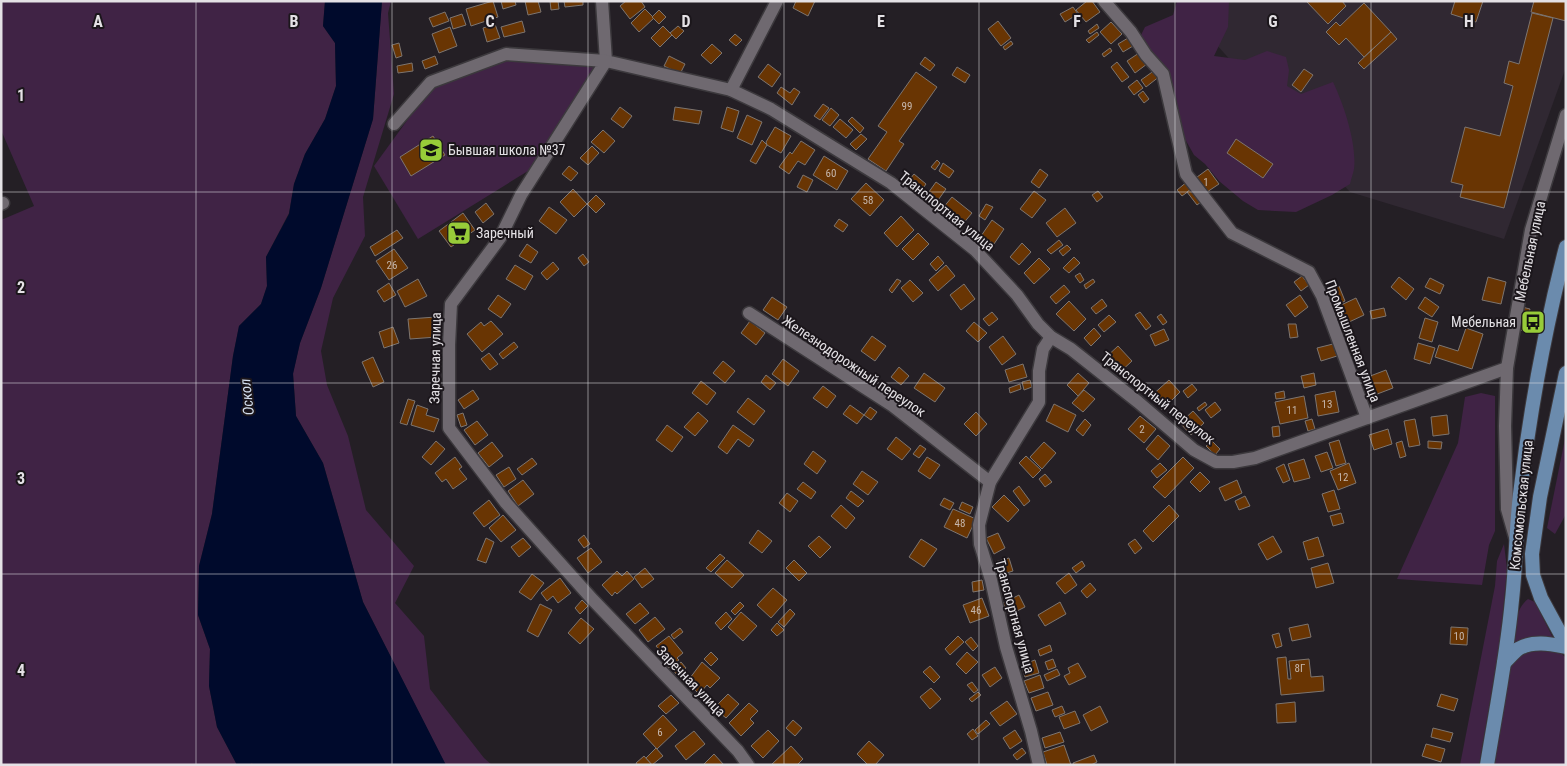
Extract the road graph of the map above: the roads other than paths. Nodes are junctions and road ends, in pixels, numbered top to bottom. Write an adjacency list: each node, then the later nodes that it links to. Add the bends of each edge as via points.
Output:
1 (602, 1): 4 (street)
2 (777, 1): 5 (street)
3 (1104, 1): 13 (street, Промышленная улица, via 1163,74 1186,174 1232,233 1309,272 1322,296)
4 (606, 61): 5 (street, Транспортная улица); 7 (street, via 506,54 431,82); 20 (street, Заречная улица, via 520,195 500,238 451,304 449,428 506,503)
5 (731, 90): 10 (street, Транспортная улица, via 772,108 891,183 975,250)
6 (1566, 114): 11 (street, Мебельная улица, via 1531,230)
7 (394, 124)
8 (1566, 247): 15 (main road, Комсомольская улица, via 1550,308 1535,388)
9 (749, 313): 14 (street, Железнодорожный переулок, via 893,406)
10 (1051, 337): 13 (street, Транспортный переулок, via 1071,349 1194,450 1216,462 1254,458); 14 (street, Транспортная улица, via 1044,349 1039,371 1039,402)
11 (1507, 368): 13 (street, Транспортный переулок); 17 (street, Мебельная улица, via 1507,509)
12 (1566, 373): 16 (main road, Комсомольская улица)
13 (1367, 418)
14 (990, 482): 21 (street, Транспортная улица, via 980,525 980,544)
15 (1520, 493): 16 (main road); 17 (main road, Комсомольская улица)
16 (1540, 497): 18 (main road, Комсомольская улица, via 1532,554 1533,575)
17 (1516, 540): 19 (main road, Комсомольская улица)
18 (1566, 646): 19 (main road, via 1535,644 1519,649)
19 (1504, 663): 22 (main road, Комсомольская улица)
20 (748, 765)
21 (1039, 765)
22 (1486, 765)

